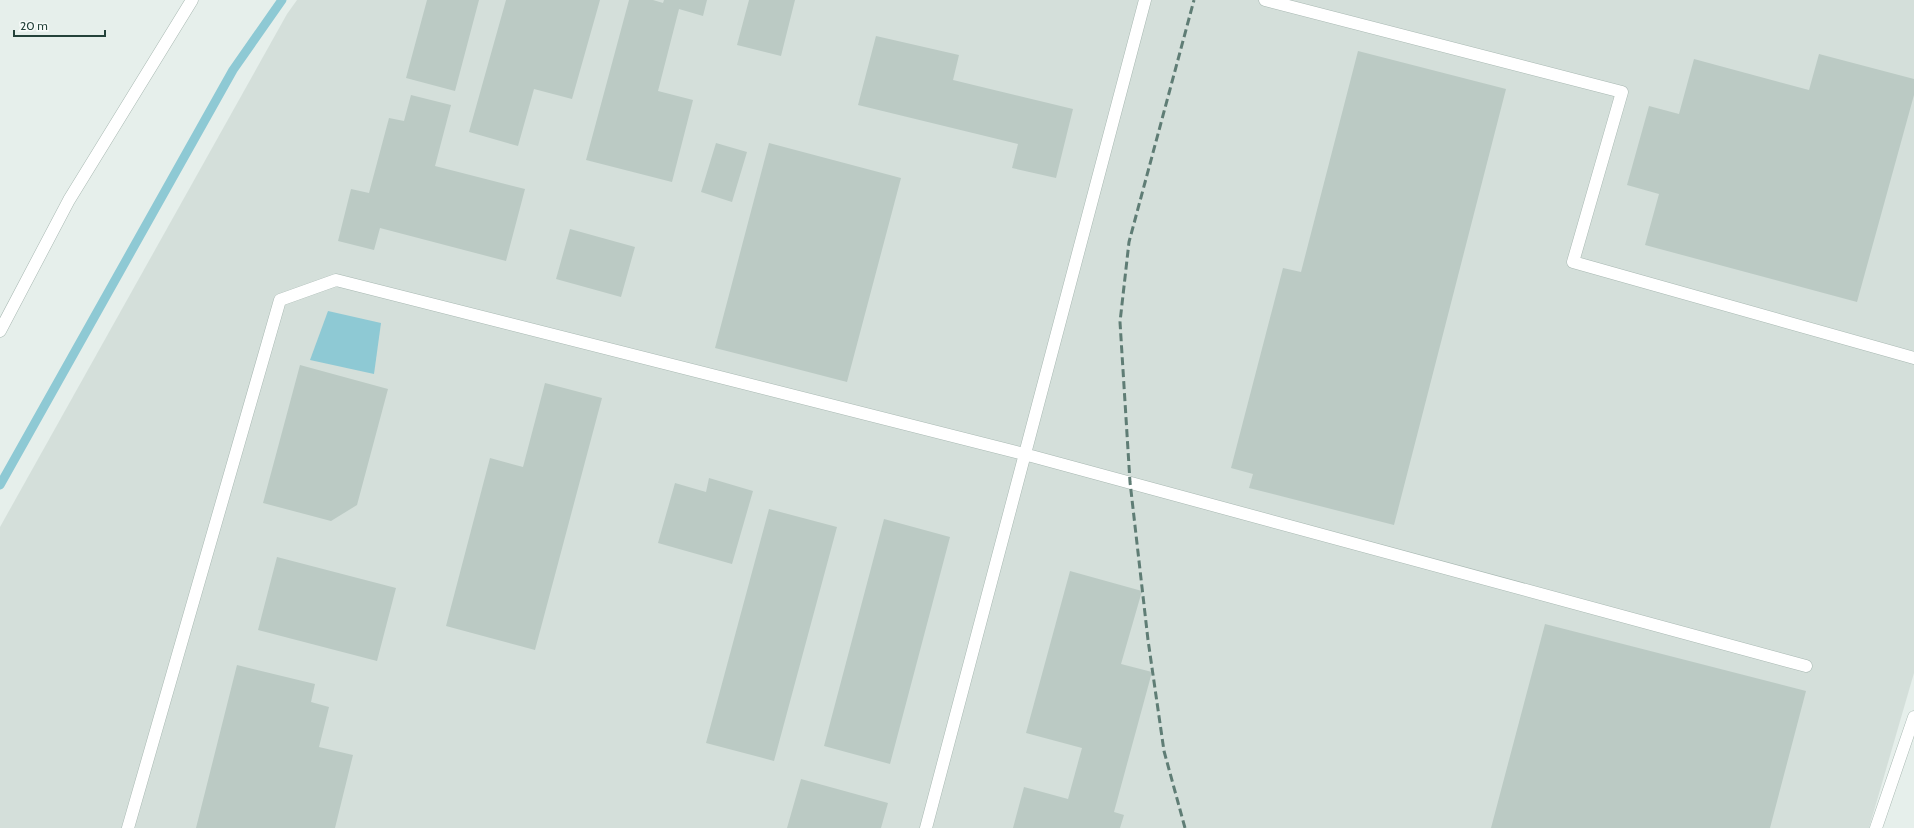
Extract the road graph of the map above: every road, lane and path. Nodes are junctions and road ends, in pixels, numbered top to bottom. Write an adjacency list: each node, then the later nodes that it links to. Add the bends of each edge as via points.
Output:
1 (192, 0): 4 (street, via 69,200)
2 (1145, 0): 6 (street)
3 (1265, 0): 5 (street, via 1622,92 1573,262)
4 (0, 331)
5 (1914, 358)
6 (1024, 454): 7 (street); 9 (street, via 336,280 280,300); 10 (street)
7 (1806, 666)
8 (1914, 717): 11 (street)
9 (128, 828)
10 (926, 828)
11 (1876, 828)

